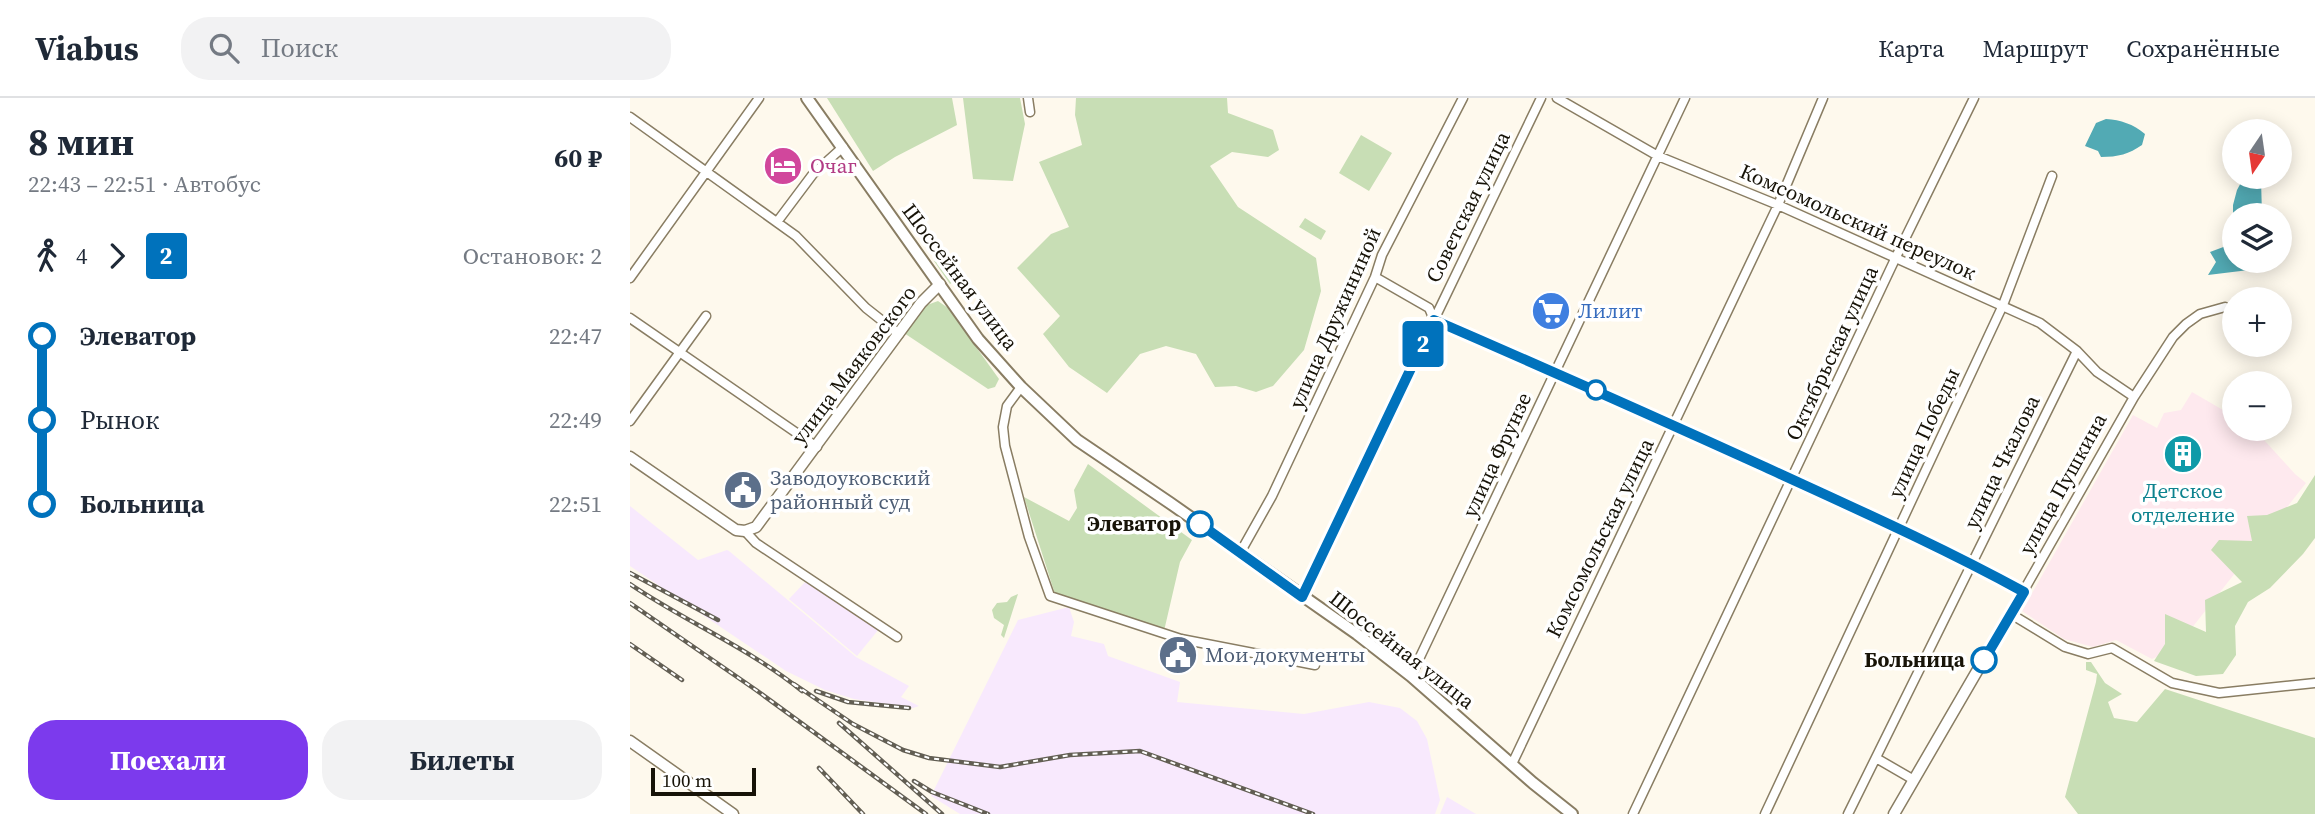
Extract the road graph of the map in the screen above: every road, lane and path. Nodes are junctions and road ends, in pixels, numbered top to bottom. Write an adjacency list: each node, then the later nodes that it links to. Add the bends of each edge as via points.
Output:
1 (759, 98): 14 (street)
2 (807, 98): 12 (main road, Шоссейная улица)
3 (1028, 98): 10 (street)
4 (1463, 98): 19 (street, улица Дружининой)
5 (1541, 98): 26 (street, Советская улица)
6 (1557, 98): 13 (street, Комсомольский переулок)
7 (1685, 98): 13 (street, улица Фрунзе)
8 (1823, 98): 16 (street, Комсомольская улица)
9 (1975, 98): 18 (street, Октябрьская улица)
10 (1030, 112)
11 (630, 117): 14 (street)
12 (843, 147): 17 (street, via 813,174); 21 (main road, Шоссейная улица)
13 (1658, 156): 16 (street, Комсомольский переулок); 30 (street, улица Фрунзе)
14 (705, 171): 17 (street); 20 (street)
15 (2052, 176): 22 (street, улица Победы)
16 (1779, 205): 18 (street, Комсомольский переулок); 34 (street, Комсомольская улица)
17 (777, 222): 27 (street)
18 (1896, 257): 22 (street, Комсомольский переулок); 37 (street, Октябрьская улица)
19 (1375, 277): 26 (street, via 1429,308); 40 (street, улица Дружининой, via 1272,496)
20 (630, 278)
21 (940, 284): 27 (street, улица Маяковского); 31 (main road, Шоссейная улица, via 978,339)
22 (2003, 305): 28 (street, Комсомольский переулок, via 2040,323); 38 (street, улица Победы)
23 (2222, 307): 32 (street, улица Пушкина, via 2200,314 2179,330)
24 (706, 316): 29 (street)
25 (630, 318): 29 (street)
26 (1434, 320): 30 (street); 43 (street, Советская улица)
27 (899, 334): 35 (street, улица Маяковского)
28 (2077, 351): 32 (street, Комсомольский переулок, via 2097,372); 41 (street, улица Чкалова)
29 (678, 352): 33 (street); 35 (street)
30 (1556, 372): 34 (street); 47 (street, улица Фрунзе)
31 (1021, 387): 40 (main road, Шоссейная улица, via 1077,440); 46 (street, via 1007,406 1005,446 1029,537 1051,596 1181,639)
32 (2134, 397): 42 (street, улица Пушкина)
33 (630, 421)
34 (1673, 426): 37 (street); 51 (street, Комсомольская улица)
35 (817, 447): 39 (street, улица Маяковского, via 756,527)
36 (630, 457): 39 (street, via 736,530)
37 (1792, 479): 38 (street); 55 (street, Октябрьская улица)
38 (1899, 529): 41 (street); 56 (street, улица Победы)
39 (745, 531): 45 (street, via 756,543)
40 (1240, 553): 43 (main road, Шоссейная улица)
41 (1971, 564): 42 (street); 50 (street, улица Чкалова)
42 (2024, 592): 44 (street, улица Пушкина)
43 (1302, 597): 47 (main road, Шоссейная улица)
44 (2011, 614): 48 (street, via 2065,647 2088,654 2112,648 2172,683 2219,693); 52 (street, улица Пушкина)
45 (897, 637)
46 (1315, 665)
47 (1411, 676): 51 (main road, Шоссейная улица)
48 (2315, 683)
49 (630, 741): 53 (street)
50 (1876, 758): 52 (street); 57 (street, улица Чкалова)
51 (1512, 764): 54 (main road, Шоссейная улица)
52 (1914, 780): 58 (street, улица Пушкина)
53 (733, 814)
54 (1572, 814)
55 (1633, 814)
56 (1766, 814)
57 (1848, 814)
58 (1894, 814)

